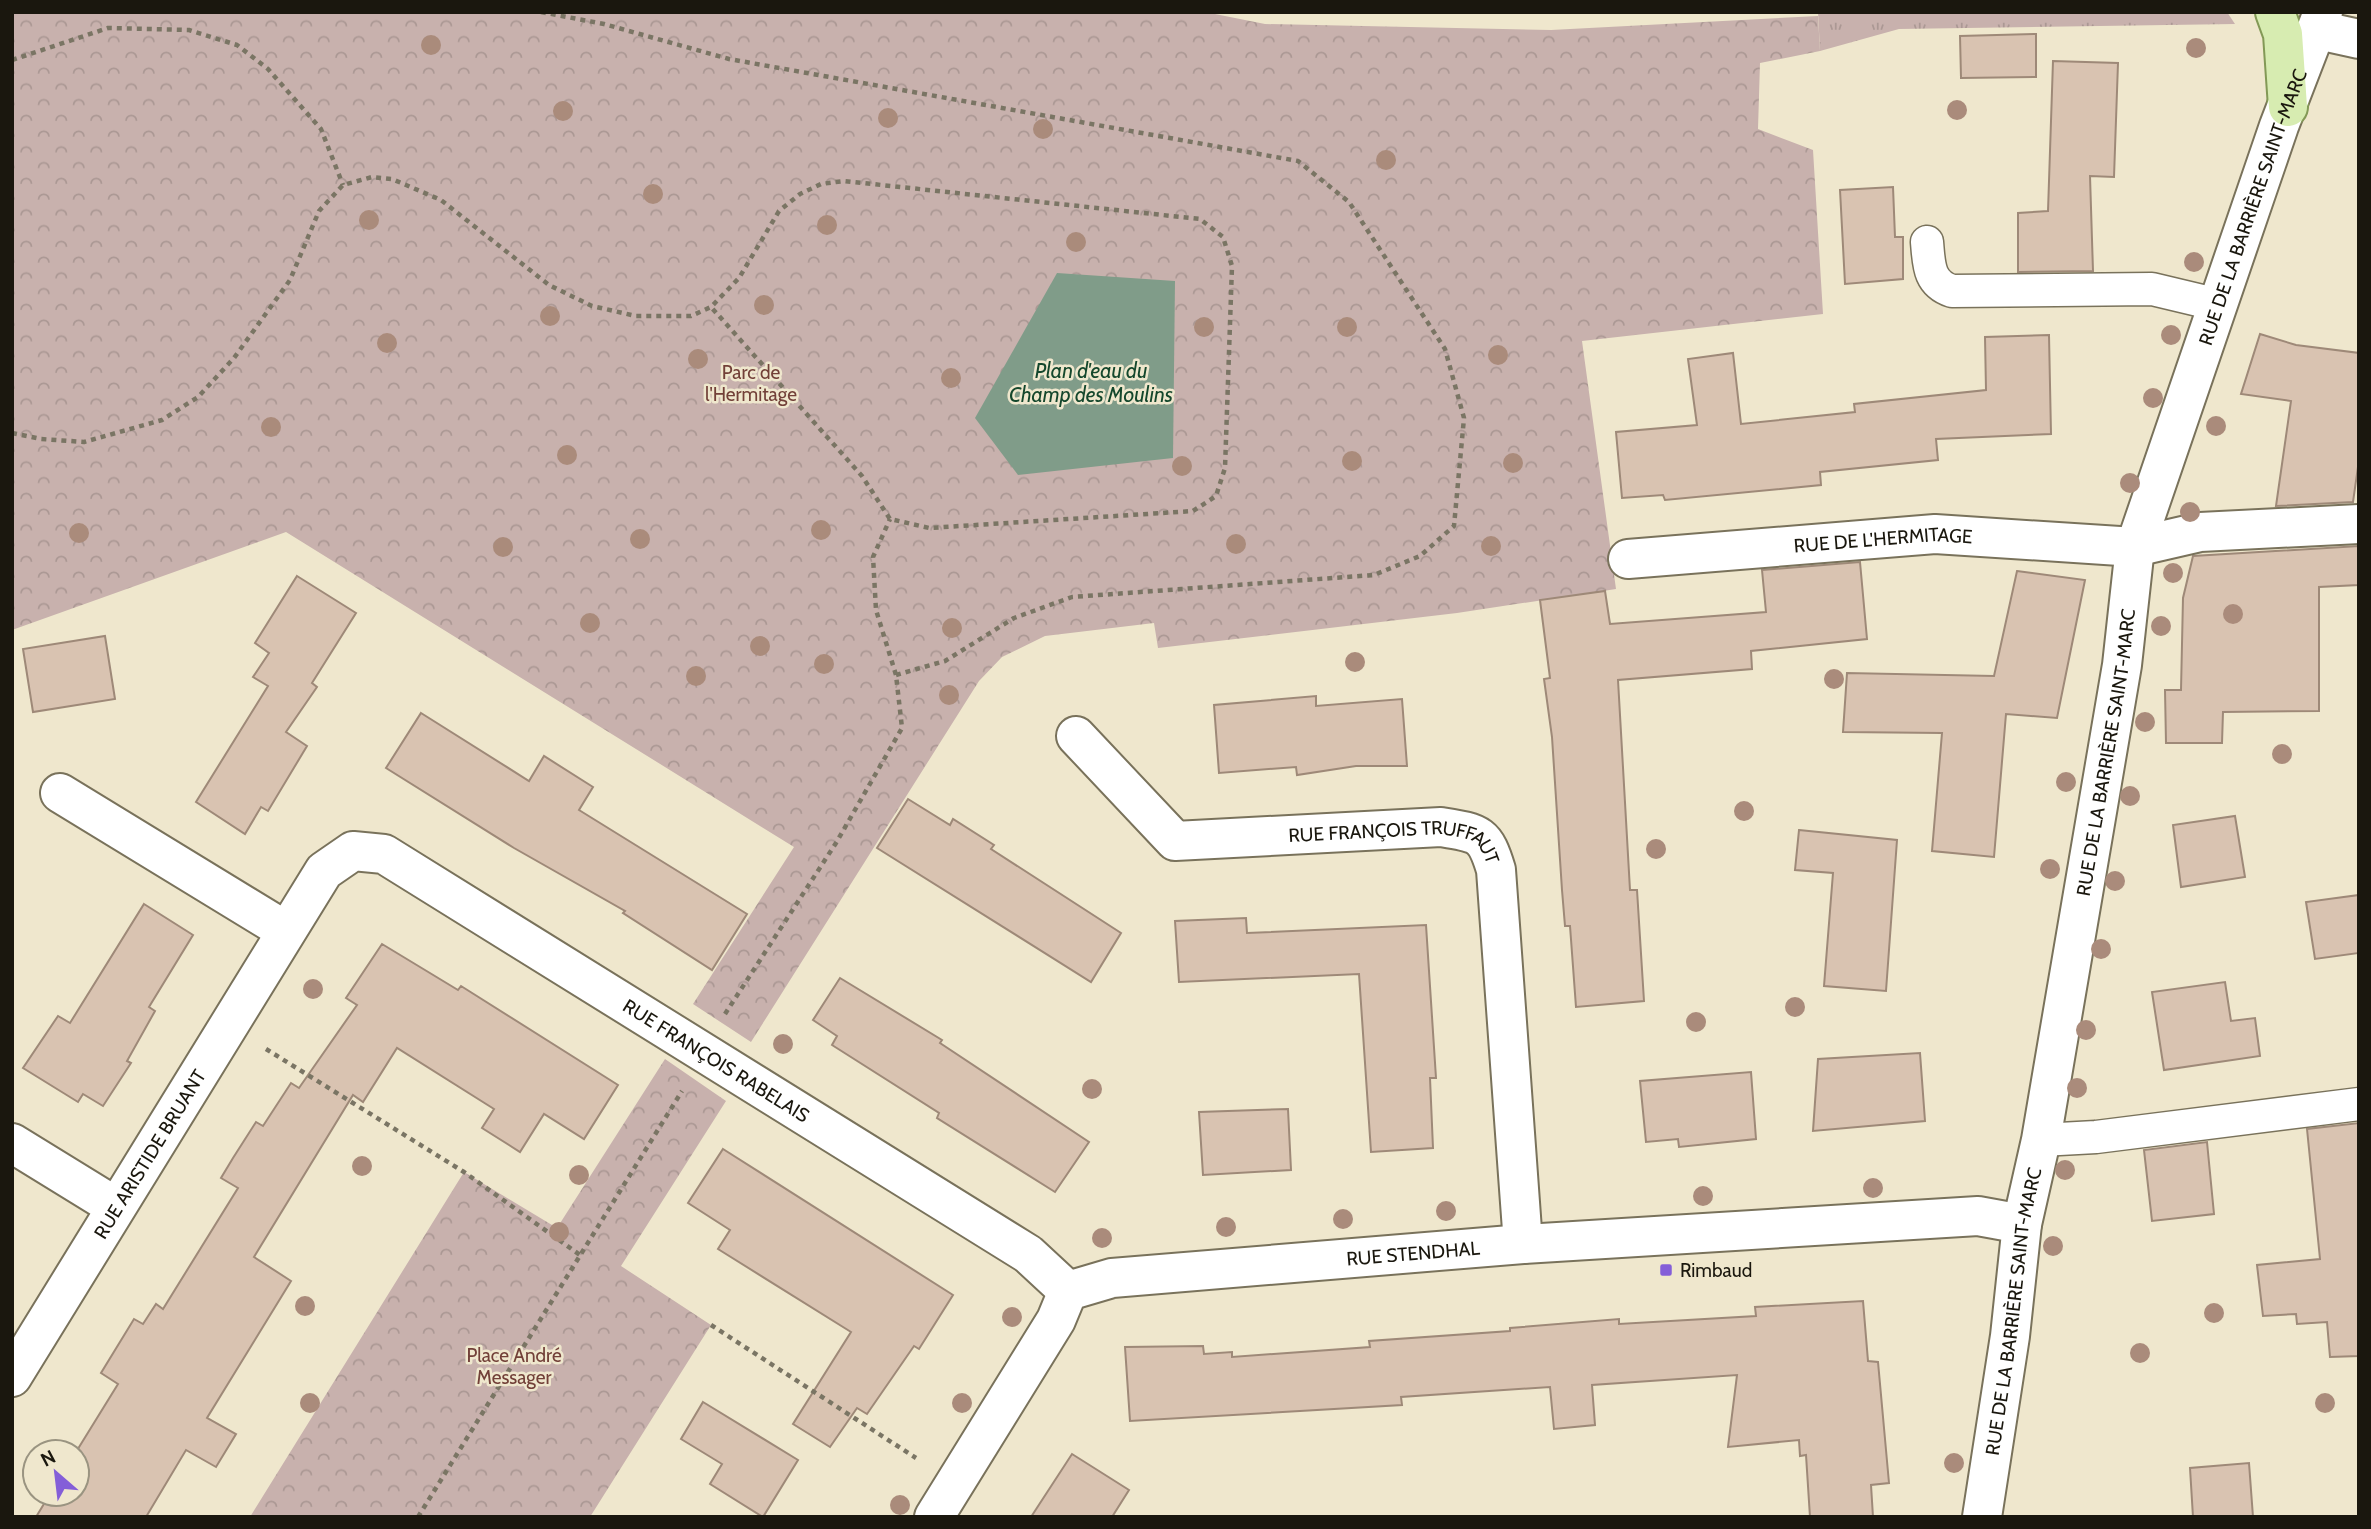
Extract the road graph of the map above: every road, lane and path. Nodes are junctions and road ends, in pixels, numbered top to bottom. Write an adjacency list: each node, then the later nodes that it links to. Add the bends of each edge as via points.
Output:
1 (541, 12): 16 (path, via 604,24 729,59 1298,161 1349,202 1445,349 1464,418 1454,526 1420,556 1374,575 1072,597 1014,618 945,661)
2 (2275, 12): 6 (main road, via 2283,34)
3 (2321, 21): 4 (street); 6 (street, RUE DE LA BARRIÈRE SAINT-MARC)
4 (2359, 39)
5 (12, 60): 7 (path, via 108,29 189,30 237,45 268,69 321,129)
6 (2288, 107): 9 (street, RUE DE LA BARRIÈRE SAINT-MARC)
7 (344, 185): 10 (path, via 372,177 392,178 441,200 549,285 592,306 636,316 691,316); 11 (path, via 319,211 290,280 234,358 198,397 163,419 84,442)
8 (1927, 242): 9 (lane, via 1929,270 1941,287 1952,291 2152,289)
9 (2219, 305): 14 (street, RUE DE LA BARRIÈRE SAINT-MARC)
10 (711, 307): 12 (path, via 862,476); 12 (path, via 739,278 779,211 821,184 844,181 1200,219 1223,237 1232,266 1226,468 1216,496 1193,510 1179,512 929,528)
11 (12, 433)
12 (890, 519): 16 (path, via 873,557 876,610)
13 (2359, 524): 14 (street, RUE DE L'HERMITAGE, via 2200,532)
14 (2135, 547): 15 (street, RUE DE L'HERMITAGE, via 1936,534); 25 (street, RUE DE LA BARRIÈRE SAINT-MARC, via 2122,665)
15 (1629, 559)
16 (896, 675): 21 (path, via 902,728 836,843)
17 (1076, 736): 29 (street, RUE FRANÇOIS TRUFFAUT, via 1174,841 1441,827 1475,832 1489,845 1496,870)
18 (60, 793): 20 (street)
19 (353, 851): 20 (street, RUE ARISTIDE BRUANT, via 324,871); 31 (street, RUE FRANÇOIS RABELAIS, via 384,854 396,861 1028,1254)
20 (286, 931): 27 (street, RUE ARISTIDE BRUANT)
21 (719, 1023)
22 (262, 1047): 30 (path, via 464,1172)
23 (684, 1088): 30 (path)
24 (2359, 1104): 25 (lane)
25 (2041, 1140): 28 (street, RUE DE LA BARRIÈRE SAINT-MARC)
26 (12, 1143): 27 (street)
27 (116, 1207): 33 (street, RUE ARISTIDE BRUANT)
28 (2022, 1224): 29 (street, RUE STENDHAL, via 1978,1216); 37 (street, RUE DE LA BARRIÈRE SAINT-MARC)
29 (1523, 1244): 31 (street, RUE STENDHAL, via 1135,1275)
30 (580, 1255): 35 (path)
31 (1068, 1291): 36 (street, via 1056,1320)
32 (711, 1325): 34 (path)
33 (12, 1377)
34 (919, 1461)
35 (418, 1517)
36 (934, 1517)
37 (1982, 1517)

